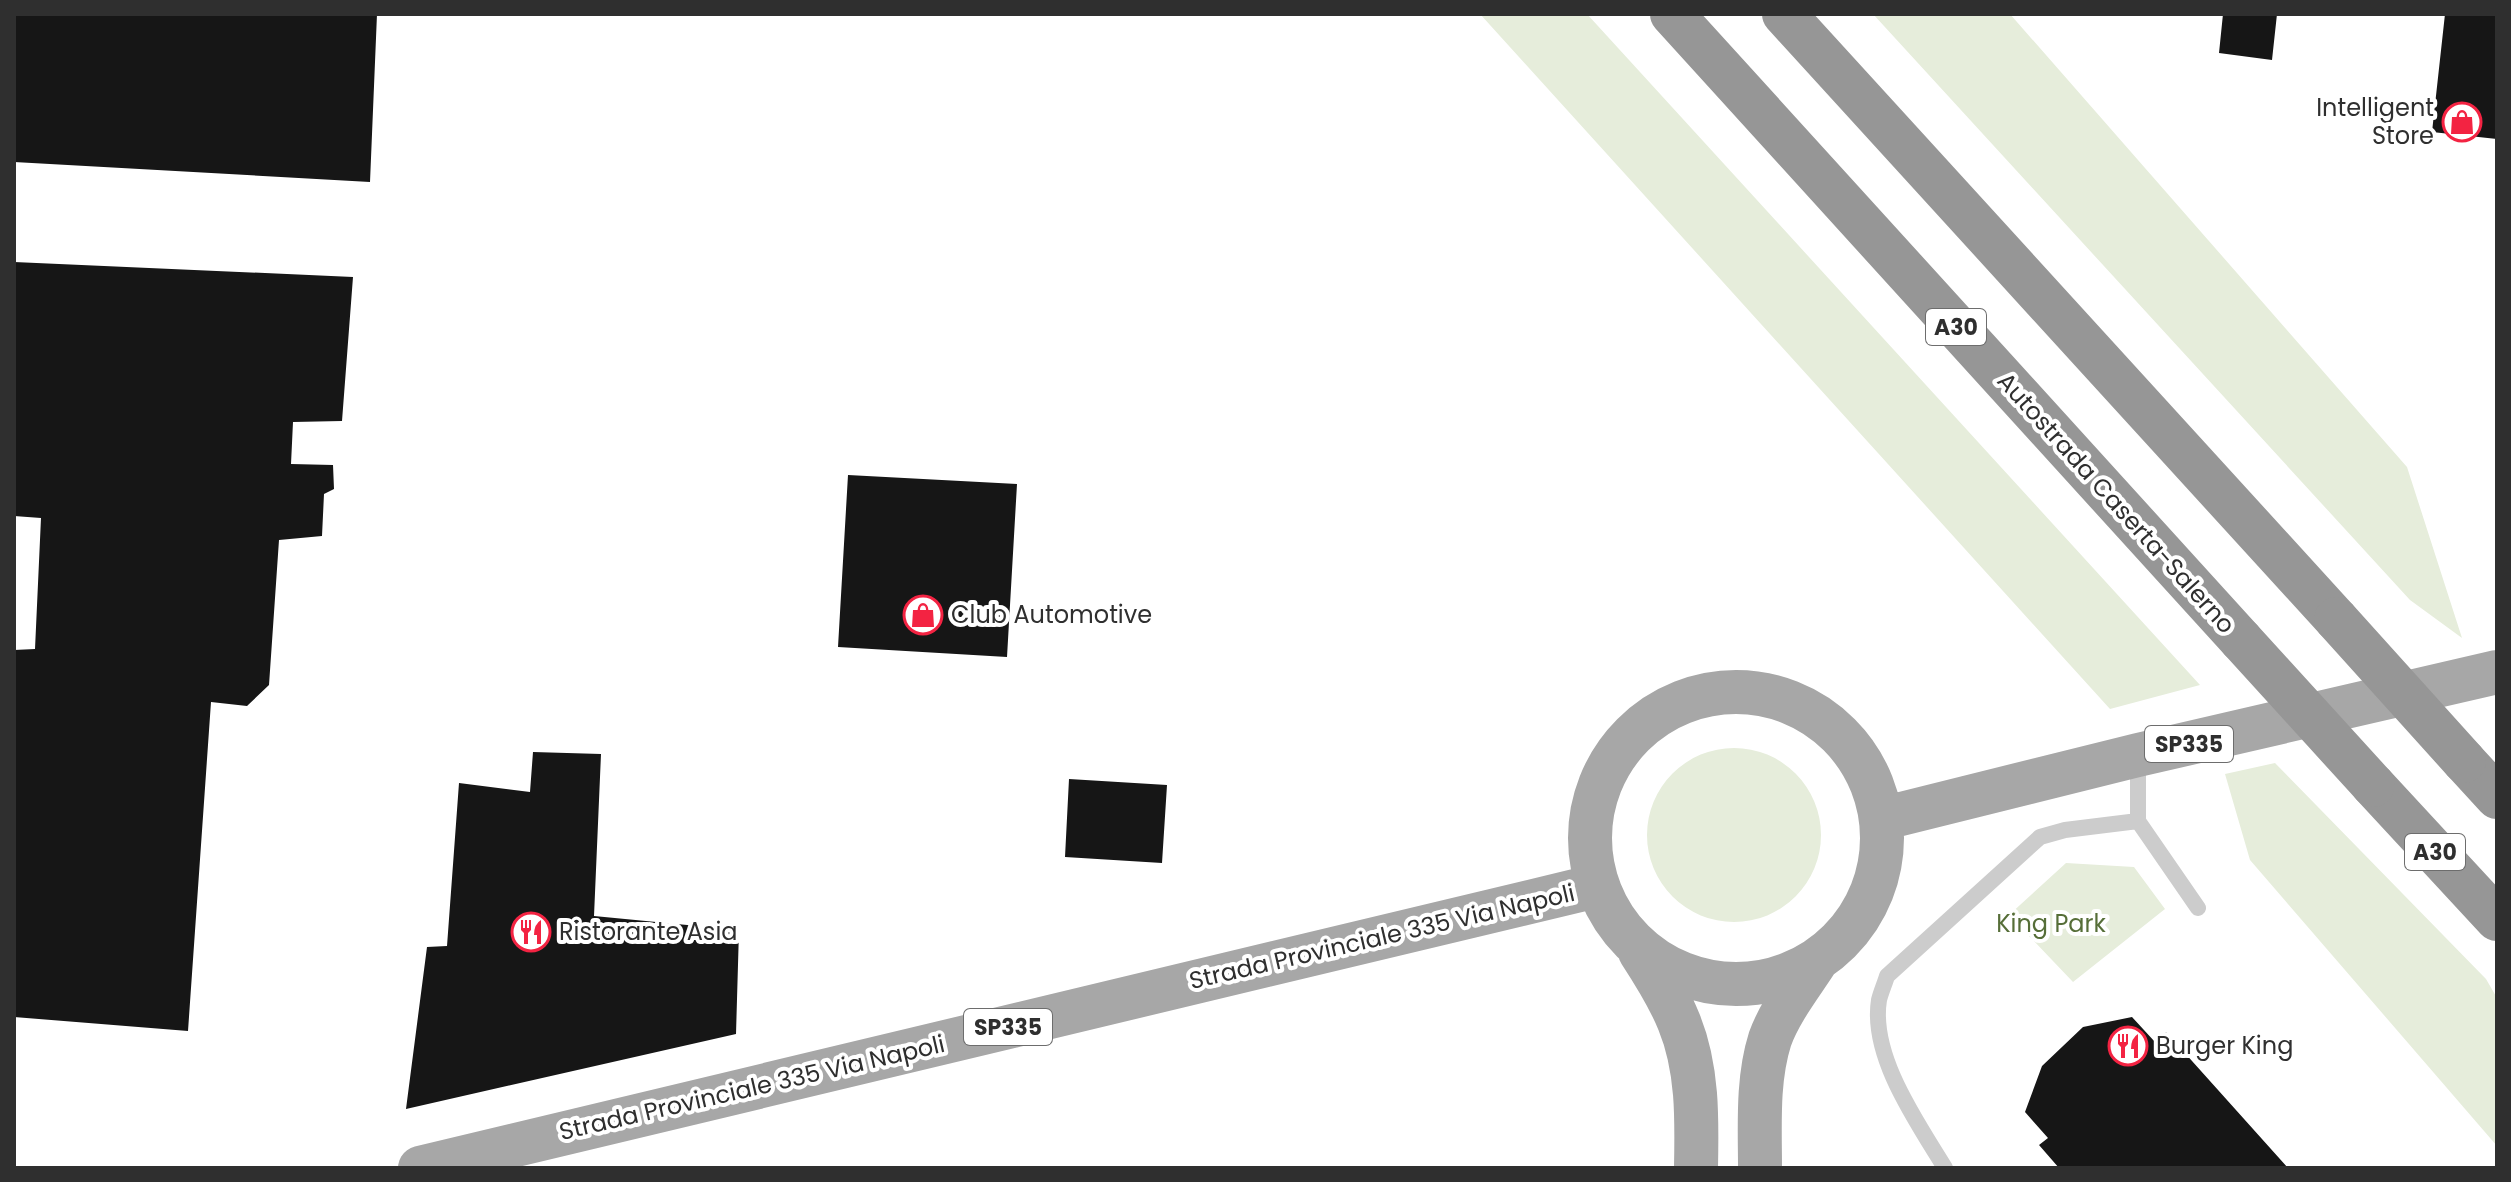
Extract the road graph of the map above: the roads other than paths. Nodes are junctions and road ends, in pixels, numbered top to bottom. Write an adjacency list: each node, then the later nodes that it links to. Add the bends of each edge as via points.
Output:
1 (1672, 14): 10 (highway, Autostrada Caserta-Salerno / A30, bridge)
2 (1784, 14): 5 (highway, bridge)
3 (2497, 672): 4 (main road, SP335)
4 (2138, 755): 6 (main road, SP335); 7 (lane)
5 (2497, 797)
6 (1881, 819): 8 (main road, via 1873,785 1833,728 1804,708 1771,696 1737,691 1702,695 1659,713 1616,752 1599,783 1590,816); 12 (main road, via 1876,884 1843,939)
7 (2138, 821): 9 (lane); 16 (lane, via 2040,837 1887,976 1879,1000 1885,1058)
8 (1596, 886): 11 (main road); 13 (main road, Strada Provinciale 335 Via Napoli / SP335)
9 (2198, 908)
10 (2497, 919)
11 (1637, 947): 12 (main road, via 1663,966 1725,984 1788,975); 14 (main road, via 1680,1024 1696,1109)
12 (1817, 960): 15 (main road, via 1770,1038 1762,1076)
13 (420, 1168)
14 (1696, 1168)
15 (1760, 1168)
16 (1945, 1168)

